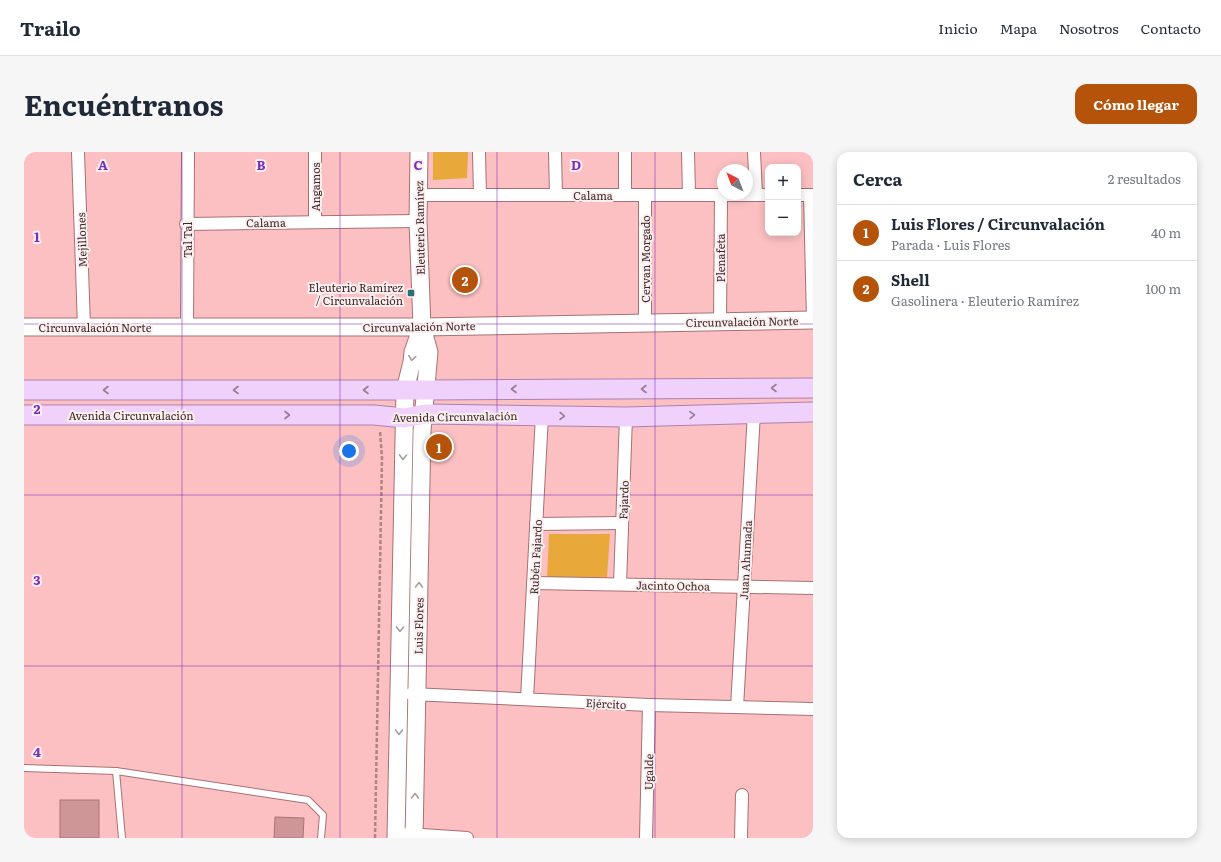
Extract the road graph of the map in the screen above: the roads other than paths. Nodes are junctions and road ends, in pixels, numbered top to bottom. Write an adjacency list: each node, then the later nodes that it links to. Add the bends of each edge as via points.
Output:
1 (78, 152): 27 (street, Mejillones)
2 (188, 152): 22 (street, Tal Tal)
3 (315, 152): 21 (street, Angamos)
4 (418, 152): 10 (main road, Eleuterio Ramírez)
5 (479, 152): 11 (street)
6 (556, 152): 12 (street)
7 (624, 152): 13 (street)
8 (688, 152): 15 (street)
9 (754, 152): 17 (street)
10 (418, 195): 11 (street, Calama); 20 (main road, Eleuterio Ramírez)
11 (480, 195): 12 (street, Calama)
12 (556, 195): 13 (street, Calama)
13 (625, 195): 14 (street, Calama)
14 (645, 195): 15 (street, Calama); 25 (street, Cervan Morgado)
15 (688, 195): 16 (street, Calama)
16 (717, 195)
17 (762, 195)
18 (807, 195): 23 (street)
19 (720, 200): 24 (street, Plenafeta)
20 (418, 220): 21 (street, Calama); 29 (main road, Eleuterio Ramírez)
21 (315, 222): 22 (street, Calama)
22 (186, 224): 28 (street, Tal Tal)
23 (813, 320): 24 (main road, Circunvalación Norte)
24 (720, 322): 25 (main road, Circunvalación Norte)
25 (644, 323): 29 (main road, Circunvalación Norte)
26 (24, 327): 27 (main road, Circunvalación Norte)
27 (84, 327): 28 (main road, Circunvalación Norte)
28 (187, 327): 29 (main road, Circunvalación Norte)
29 (422, 327): 32 (main road, Eleuterio Ramírez, one-way to 32, via 413,352); 33 (main road, Eleuterio Ramírez, via 429,352)
30 (813, 388): 33 (main road, one-way to 33)
31 (24, 390): 32 (main road, one-way to 31)
32 (405, 390): 33 (main road); 40 (main road, Eleuterio Ramírez)
33 (426, 390): 36 (main road, Eleuterio Ramírez)
34 (813, 412): 35 (main road, Avenida Circunvalación)
35 (754, 413): 39 (main road, Avenida Circunvalación, one-way to 35); 45 (street, Juan Ahumada)
36 (425, 414): 38 (main road, Avenida Circunvalación); 40 (main road, Avenida Circunvalación); 48 (main road, Luis Flores, one-way to 36, via 422,431)
37 (24, 415): 40 (main road, Avenida Circunvalación, one-way to 40)
38 (542, 415): 39 (main road, Avenida Circunvalación, one-way to 39); 42 (street, Rubén Fajardo)
39 (626, 417): 41 (street, Fajardo)
40 (404, 418): 47 (main road, Luis Flores, one-way to 47)
41 (622, 523): 42 (street); 44 (street, Fajardo)
42 (536, 524): 43 (street, Rubén Fajardo)
43 (533, 583): 44 (street, Jacinto Ochoa); 49 (street, Rubén Fajardo)
44 (620, 584): 45 (street, Jacinto Ochoa)
45 (744, 586): 46 (street, Jacinto Ochoa); 51 (street, Juan Ahumada)
46 (813, 588)
47 (399, 693): 48 (street, Ejército); 56 (main road, Luis Flores, one-way to 56)
48 (417, 694): 49 (street, Ejército); 57 (main road, Luis Flores, one-way to 48)
49 (527, 699): 50 (street, Ejército)
50 (649, 705): 51 (street, Ejército); 61 (street, Ugalde)
51 (737, 707): 52 (street, Ejército)
52 (813, 709)
53 (24, 768): 54 (lane)
54 (116, 771): 58 (lane); 59 (lane, via 308,800 323,815)
55 (742, 795): 62 (street)
56 (396, 835): 57 (street)
57 (414, 836): 60 (street)
58 (122, 838)
59 (321, 838)
60 (468, 838)
61 (646, 838)
62 (741, 838)

